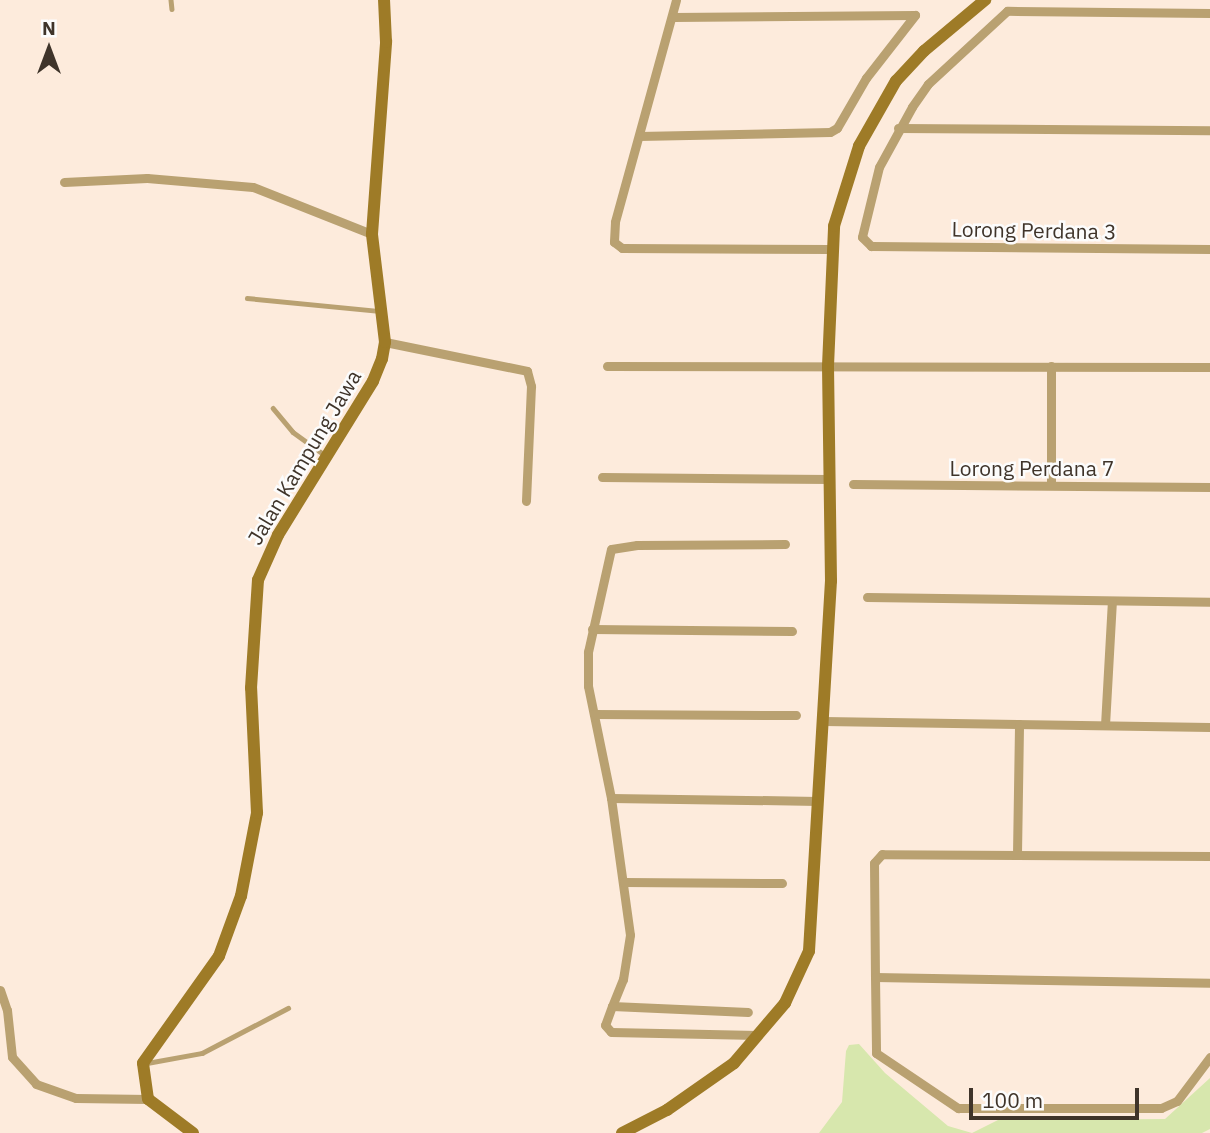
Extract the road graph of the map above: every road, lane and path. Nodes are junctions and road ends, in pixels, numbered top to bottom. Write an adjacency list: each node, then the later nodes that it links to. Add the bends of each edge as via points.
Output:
1 (171, 0): 5 (lane)
2 (384, 0): 12 (street, Jalan Kampung Jawa, via 386,42)
3 (676, 0): 7 (street)
4 (985, 0): 13 (street, via 924,51 875,115 845,183)
5 (172, 9)
6 (1210, 13): 8 (street, via 1007,11 928,84)
7 (673, 17): 10 (street); 10 (street, via 915,15 830,132)
8 (898, 128): 9 (street); 14 (street, Lorong Perdana 3, via 872,184 862,237 871,246)
9 (1210, 130)
10 (639, 136): 13 (street, via 612,234 622,248)
11 (64, 182): 12 (street, via 147,178 253,187)
12 (372, 234): 16 (street, Jalan Kampung Jawa)
13 (830, 249): 19 (street)
14 (1210, 249)
15 (247, 298): 16 (lane)
16 (381, 311): 17 (street, Jalan Kampung Jawa)
17 (385, 342): 23 (street, Jalan Kampung Jawa, via 373,381); 29 (street, via 527,371 531,386)
18 (607, 366): 19 (street)
19 (828, 366): 20 (street); 25 (street)
20 (1051, 366): 21 (street); 27 (street)
21 (1210, 367)
22 (273, 408): 23 (lane, via 293,432)
23 (327, 456): 56 (street, Jalan Kampung Jawa, via 278,535 258,580 251,688 257,813 233,923 219,957)
24 (602, 477): 25 (street)
25 (830, 479): 38 (street)
26 (853, 484): 27 (street, Lorong Perdana 7)
27 (1051, 485): 28 (street, Lorong Perdana 7)
28 (1210, 487)
29 (526, 501)
30 (785, 544): 34 (street, via 617,546 607,559)
31 (867, 597): 32 (street)
32 (1112, 601): 33 (street); 40 (street)
33 (1210, 602)
34 (593, 629): 35 (street); 36 (street, via 588,686)
35 (792, 631)
36 (594, 714): 37 (street); 42 (street)
37 (796, 715)
38 (824, 721): 39 (street); 43 (street)
39 (1019, 724): 40 (street); 44 (street)
40 (1105, 725): 41 (street)
41 (1210, 727)
42 (611, 798): 43 (street); 46 (street)
43 (818, 801): 54 (street, via 809,951 785,1003)
44 (1017, 854): 45 (street); 48 (street, via 877,855)
45 (1210, 856)
46 (624, 882): 47 (street); 51 (street, via 630,950)
47 (782, 883)
48 (875, 976): 49 (street); 55 (street, via 876,1053 958,1108 1161,1108 1177,1101)
49 (1210, 983)
50 (0, 990): 57 (street, via 12,1057 36,1084 76,1098)
51 (612, 1006): 53 (street); 54 (street, via 605,1025 611,1031)
52 (288, 1008): 56 (lane, via 202,1053)
53 (748, 1012)
54 (757, 1035): 59 (street, via 734,1063 667,1110)
55 (1210, 1057)
56 (143, 1063): 57 (street)
57 (148, 1099): 58 (street)
58 (193, 1133)
59 (622, 1133)

